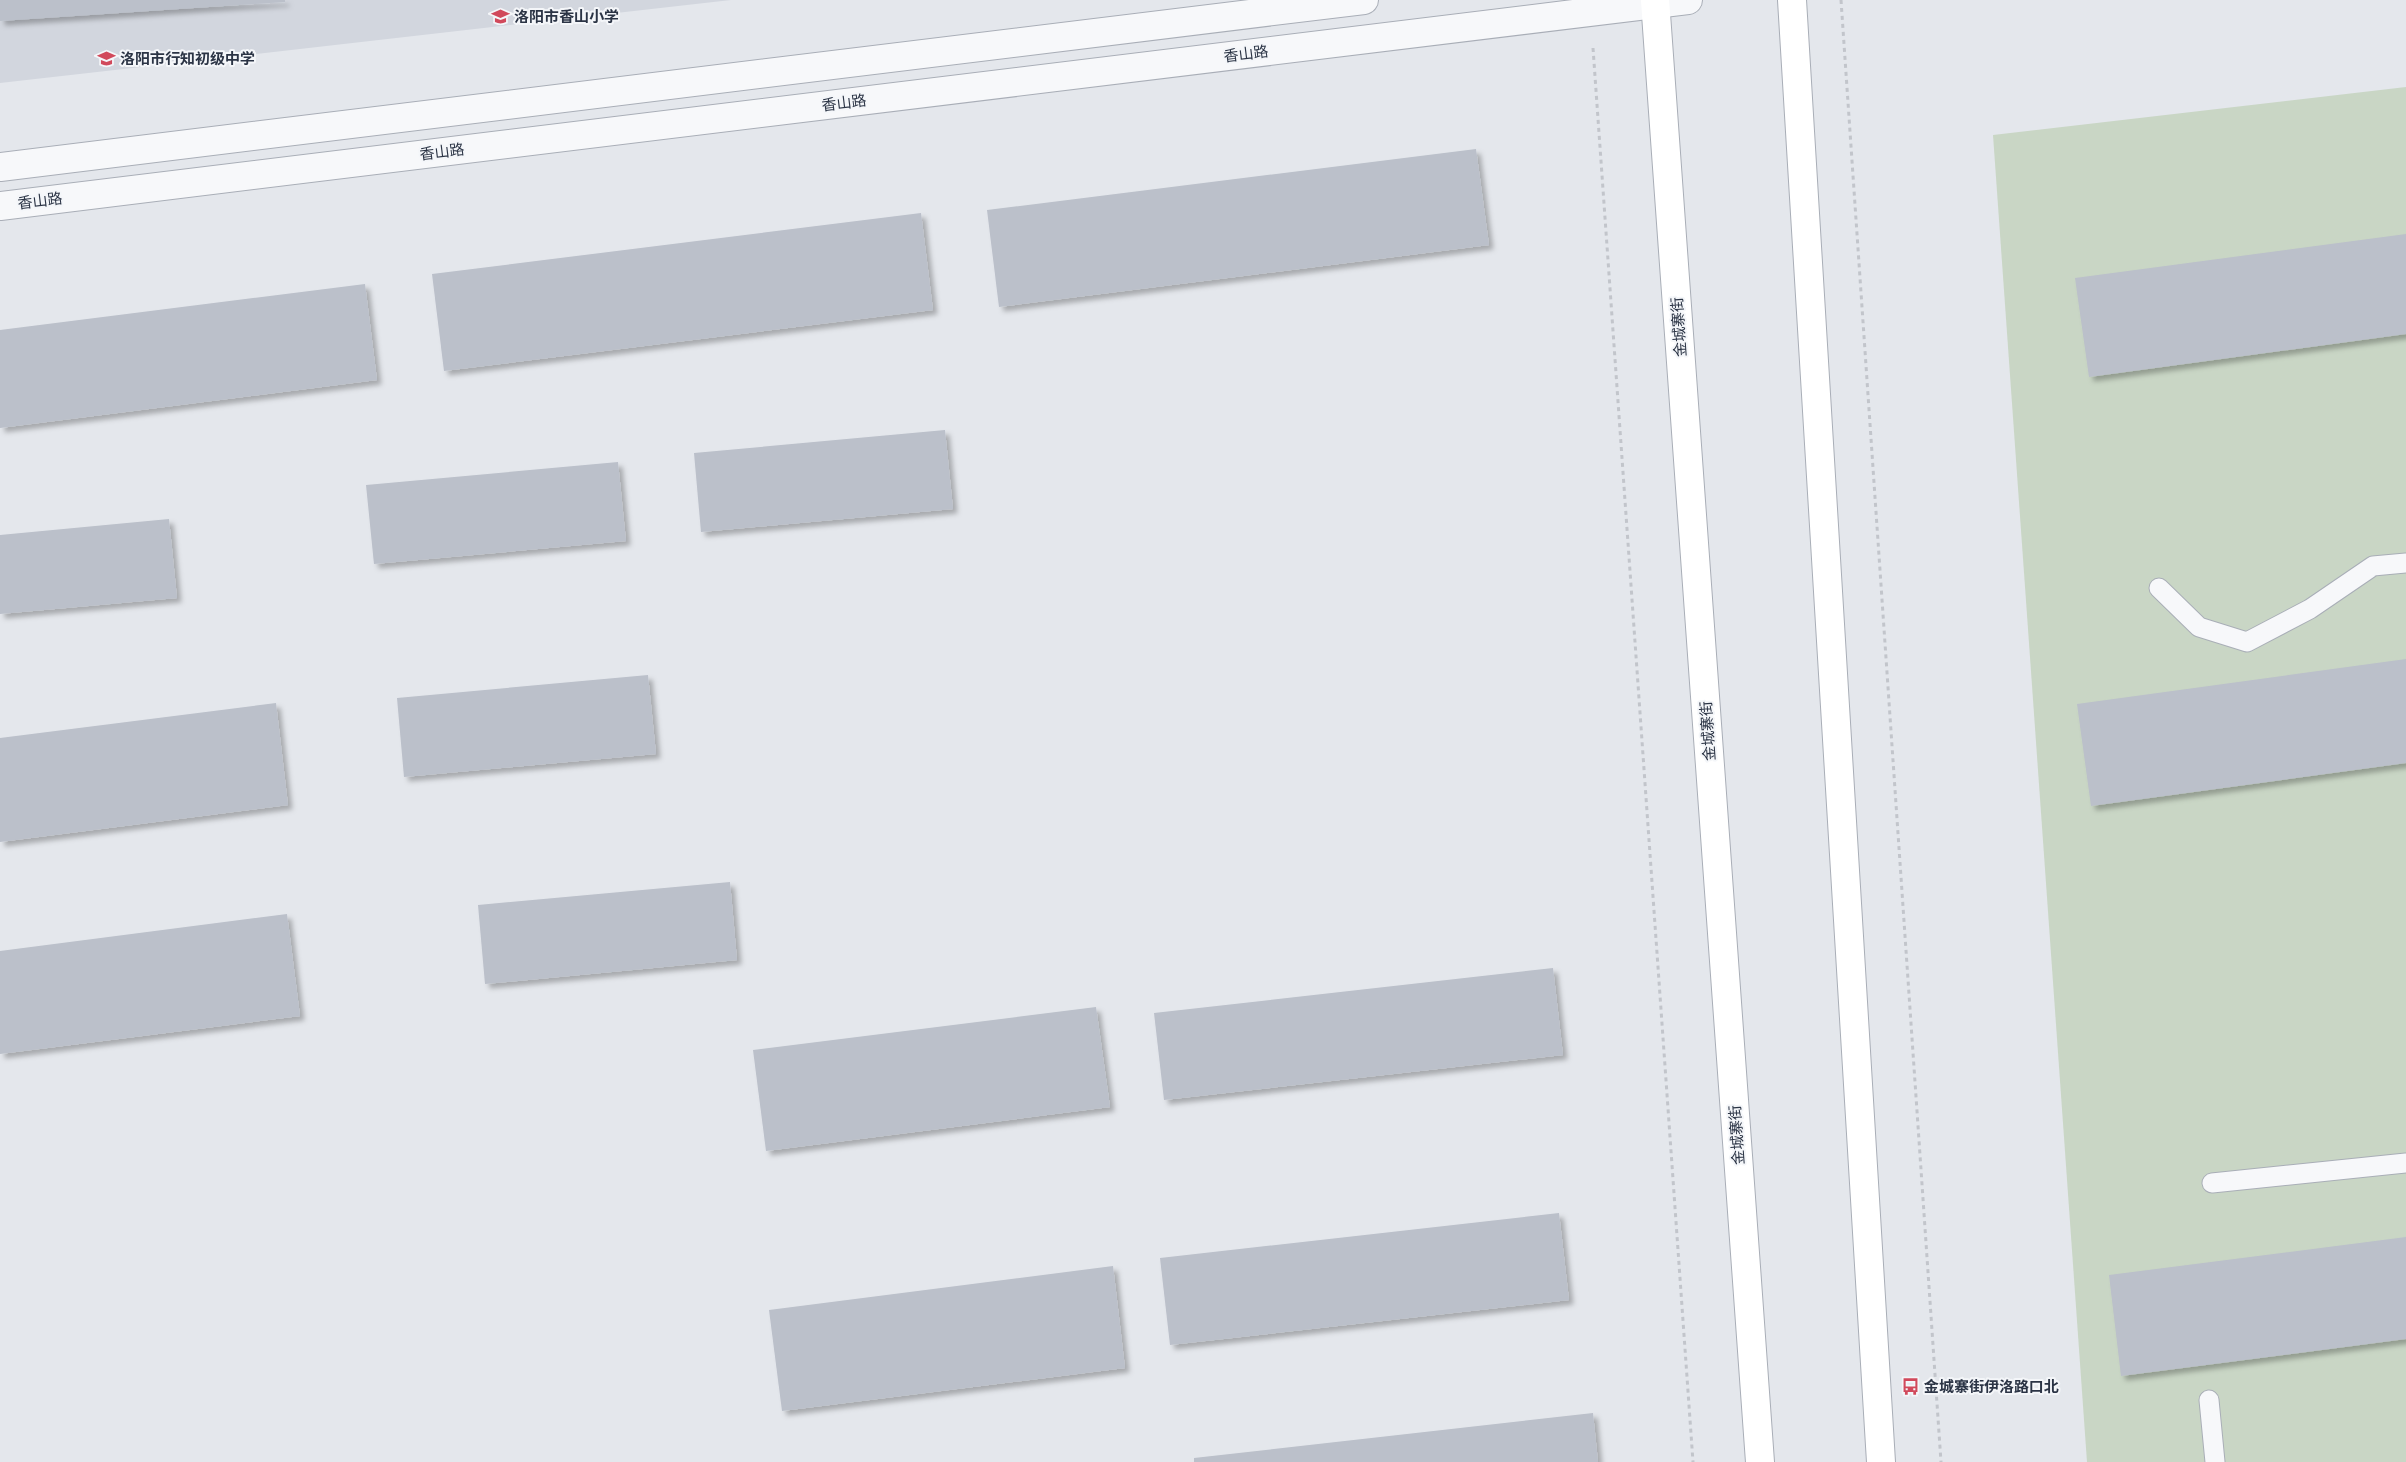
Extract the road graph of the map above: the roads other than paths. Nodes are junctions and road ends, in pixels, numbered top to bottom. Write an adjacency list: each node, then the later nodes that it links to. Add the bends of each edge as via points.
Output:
1 (1364, 0): 5 (street)
2 (1688, 0): 4 (street, 香山路)
3 (1792, 0): 13 (main road)
4 (1655, 2): 6 (street, 香山路); 12 (main road, 金城寨街)
5 (0, 167)
6 (0, 206)
7 (2406, 563): 8 (lane, via 2373,566 2310,609 2247,642 2199,626)
8 (2159, 588)
9 (2406, 1163): 10 (lane)
10 (2212, 1183)
11 (2210, 1400): 14 (lane)
12 (1760, 1462)
13 (1880, 1462)
14 (2215, 1462)

